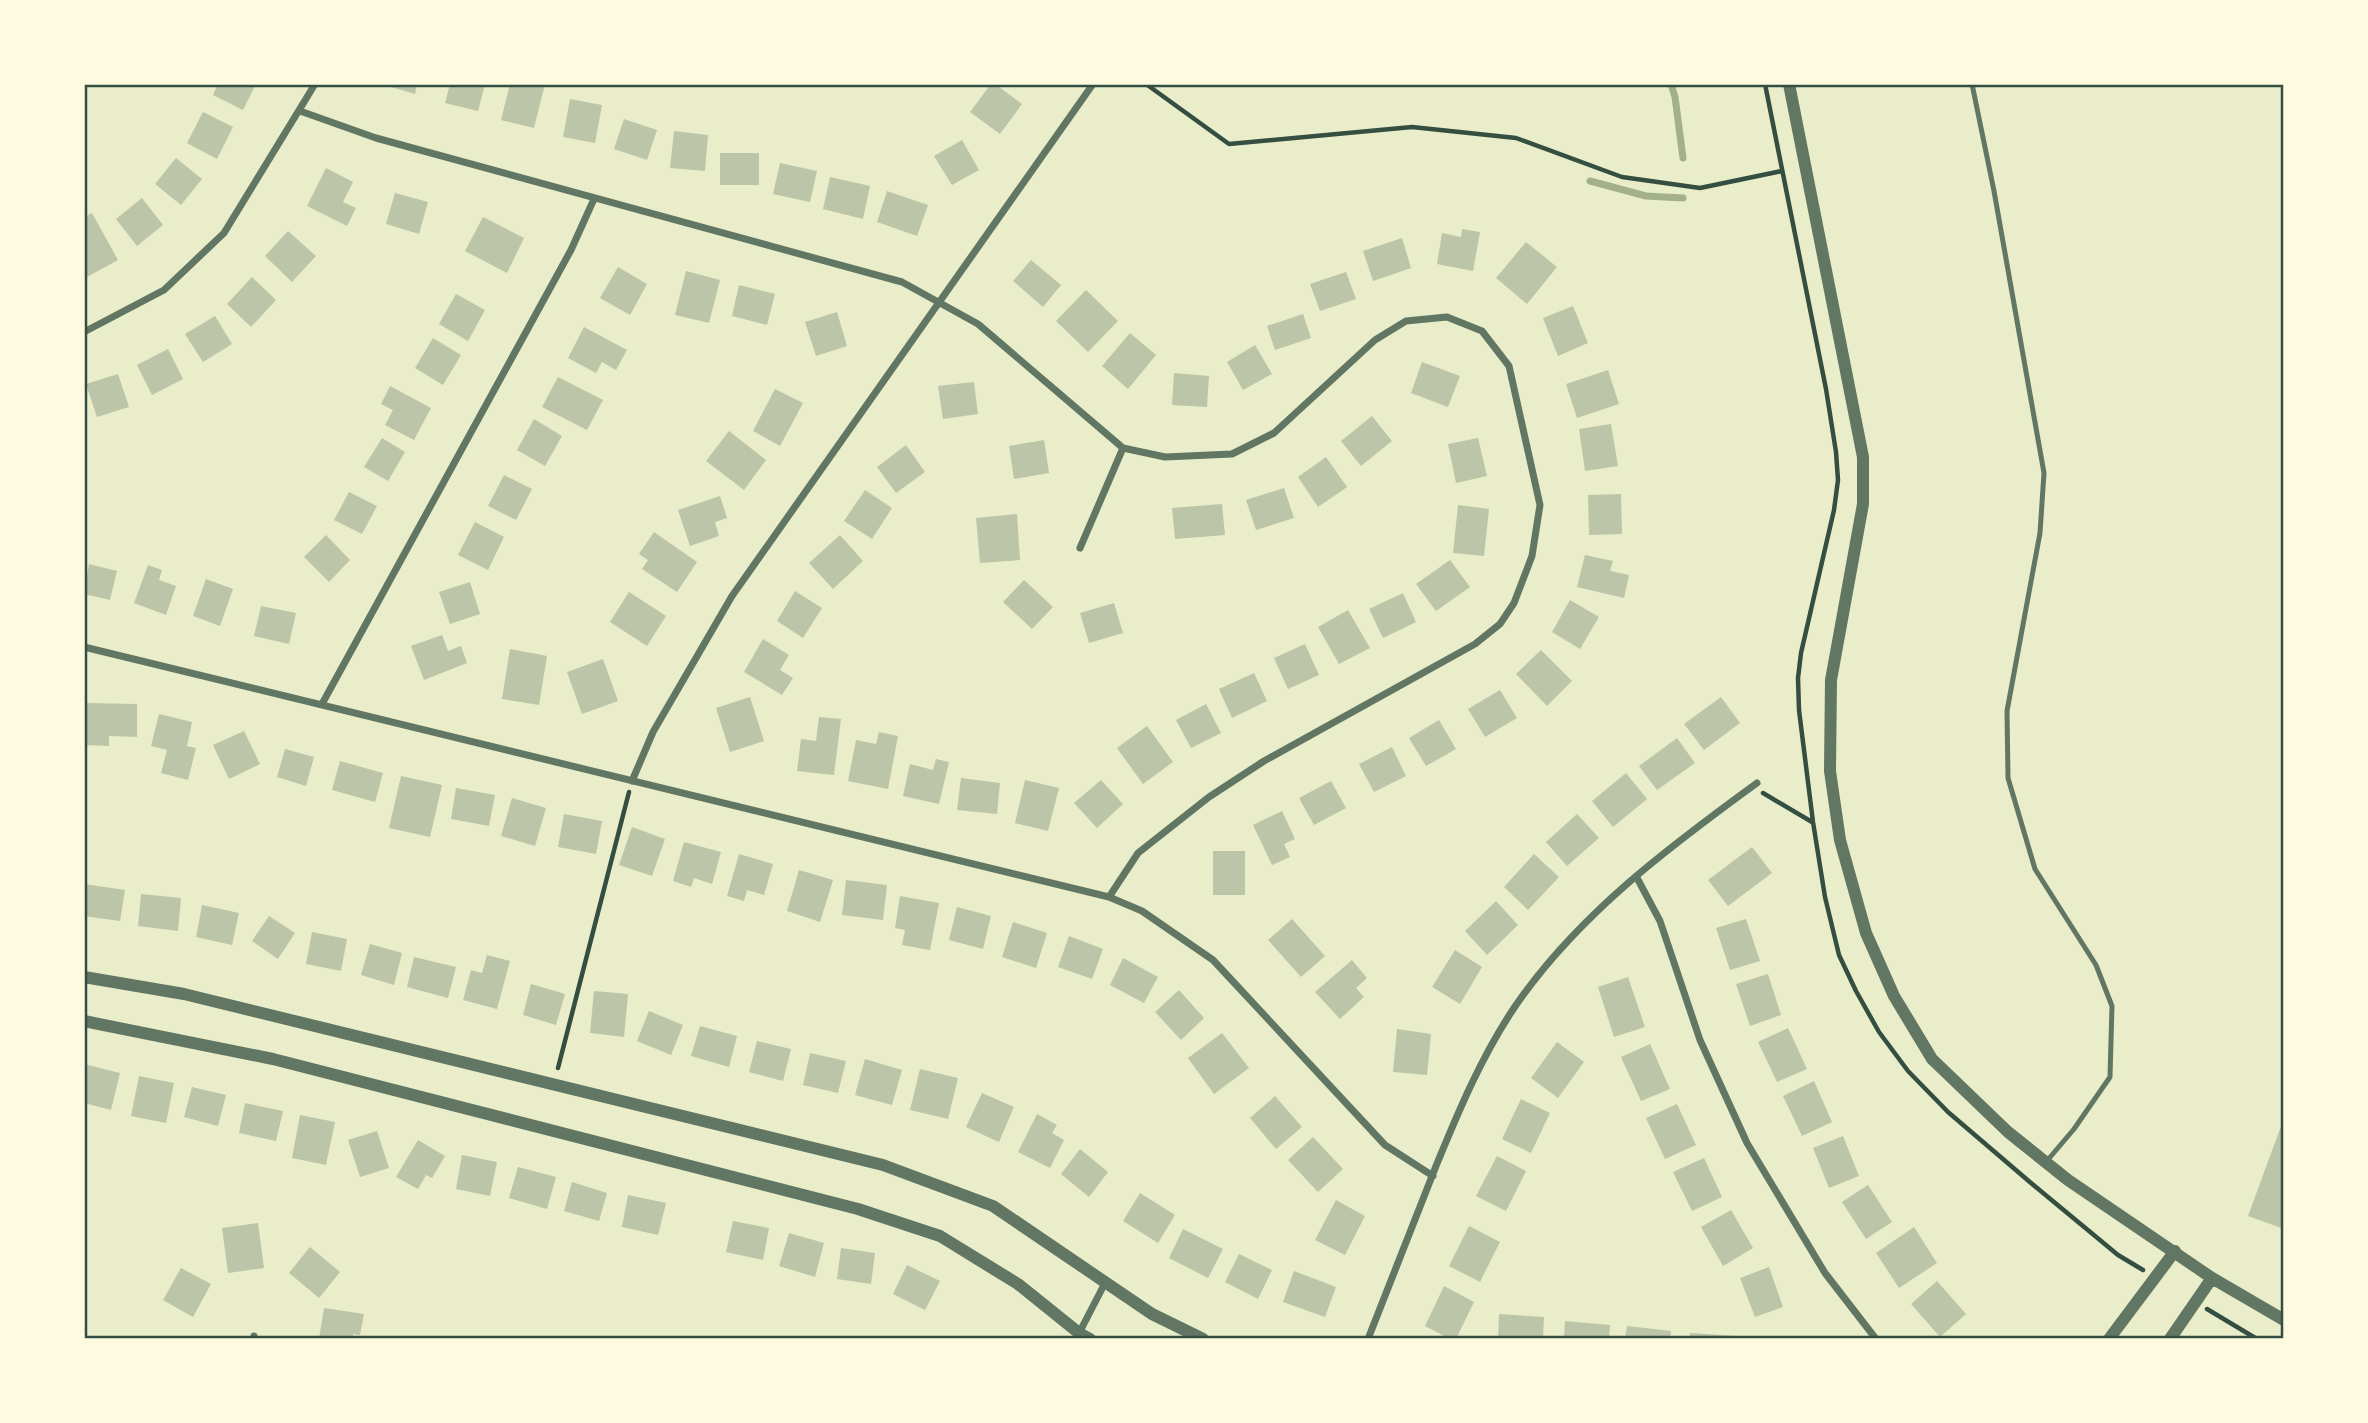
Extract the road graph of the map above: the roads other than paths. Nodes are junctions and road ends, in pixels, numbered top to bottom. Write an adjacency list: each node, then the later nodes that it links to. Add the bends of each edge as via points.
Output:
1 (315, 84): 5 (street)
2 (1093, 84): 7 (street)
3 (1789, 84): 19 (street, via 1863,457 1863,504 1831,680 1830,771 1840,839 1866,933 1894,996 1932,1059)
4 (1972, 84): 19 (lane, via 2044,473 2040,533 2007,711 2008,778 2035,869 2096,965 2112,1006 2110,1077)
5 (300, 111): 6 (street, via 376,138); 8 (street, via 224,233 164,290)
6 (594, 199): 7 (street, via 902,282); 12 (street, via 571,250)
7 (938, 302): 9 (street, via 978,324); 13 (street, via 732,596 653,732)
8 (84, 332)
9 (1123, 448): 10 (street); 16 (street, via 1165,457 1232,454 1274,433 1375,340 1406,321 1447,317 1482,331 1509,366 1539,505 1532,555 1514,603 1500,624 1475,644 1264,761 1209,797 1138,853)
10 (1080, 548)
11 (84, 647): 12 (street)
12 (322, 704): 13 (street)
13 (632, 781): 16 (street)
14 (1757, 783): 15 (street)
15 (1636, 876): 20 (street, via 1572,936 1517,1005 1470,1085); 28 (street, via 1660,921 1700,1040 1747,1143 1825,1273)
16 (1109, 897): 20 (street, via 1142,911 1213,960 1385,1145)
17 (84, 977): 23 (street, via 184,995 895,1170 993,1206)
18 (84, 1021): 25 (street, via 273,1059 858,1209 940,1236 1018,1284)
19 (2046, 1163): 21 (street)
20 (1433, 1176): 27 (street)
21 (2175, 1251): 22 (street); 29 (street)
22 (2212, 1278): 24 (street); 30 (street)
23 (1105, 1283): 25 (street); 26 (street, via 1152,1314)
24 (2284, 1320)
25 (1081, 1337)
26 (1203, 1339)
27 (1368, 1339)
28 (1876, 1339)
29 (2109, 1339)
30 (2170, 1339)

